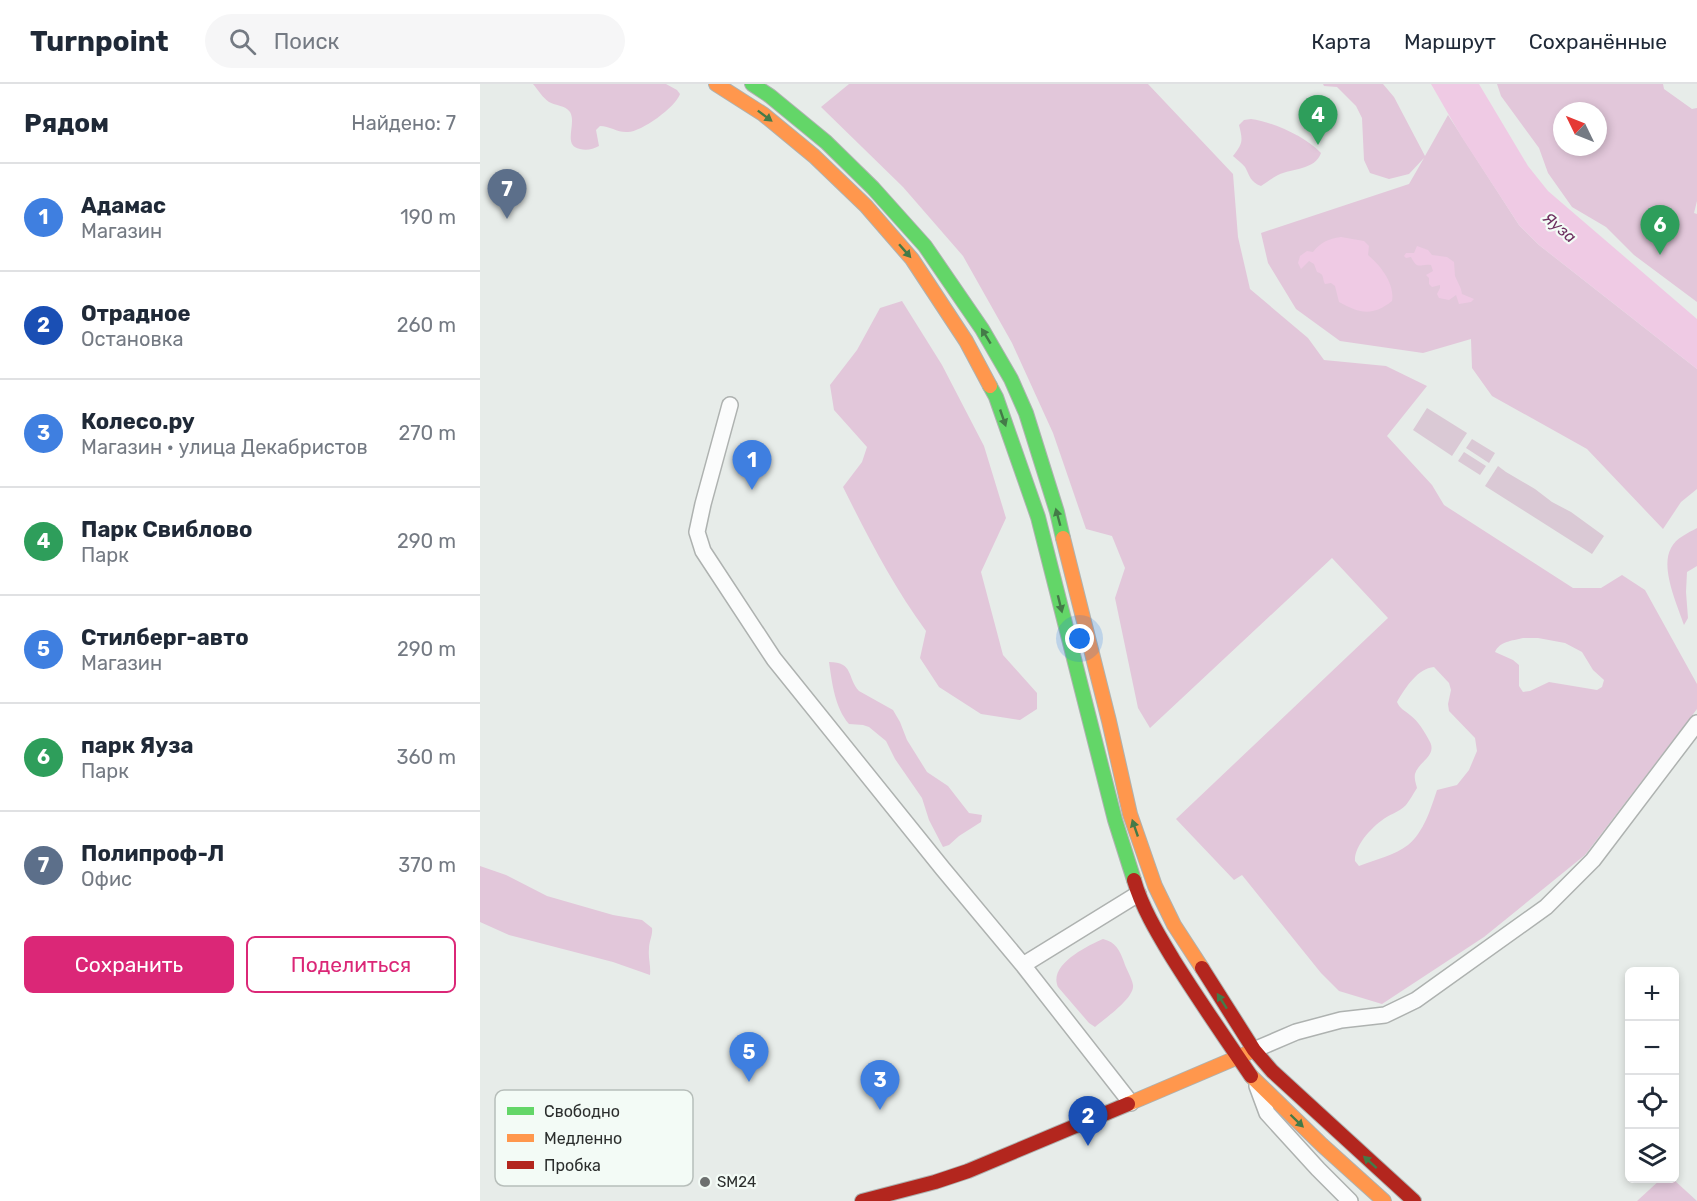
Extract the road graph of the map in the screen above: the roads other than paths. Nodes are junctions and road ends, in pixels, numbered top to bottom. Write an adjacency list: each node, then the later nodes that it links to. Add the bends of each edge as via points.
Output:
1 (716, 84): 5 (main road, one-way to 5, via 763,114 866,206 912,259 966,341 996,397 1038,517 1115,820)
2 (752, 84): 7 (main road, one-way to 2, via 1174,925 1155,886 1130,814 1057,512 1026,413 1011,379 925,246 826,142)
3 (730, 405): 6 (street, via 703,504 698,532 703,551 774,659)
4 (1697, 723): 7 (street, via 1593,860 1546,907 1416,1000 1385,1016 1341,1020 1296,1032)
5 (1138, 894): 6 (street); 8 (main road, via 1159,936)
6 (1023, 965): 10 (street)
7 (1254, 1050): 8 (main road); 14 (main road, one-way to 7)
8 (1238, 1058): 9 (main road); 10 (main road)
9 (1254, 1081): 12 (street, via 1267,1113); 13 (main road, one-way to 13)
10 (1131, 1103): 11 (main road, via 968,1171)
11 (862, 1201)
12 (1350, 1201)
13 (1384, 1201)
14 (1414, 1201)

